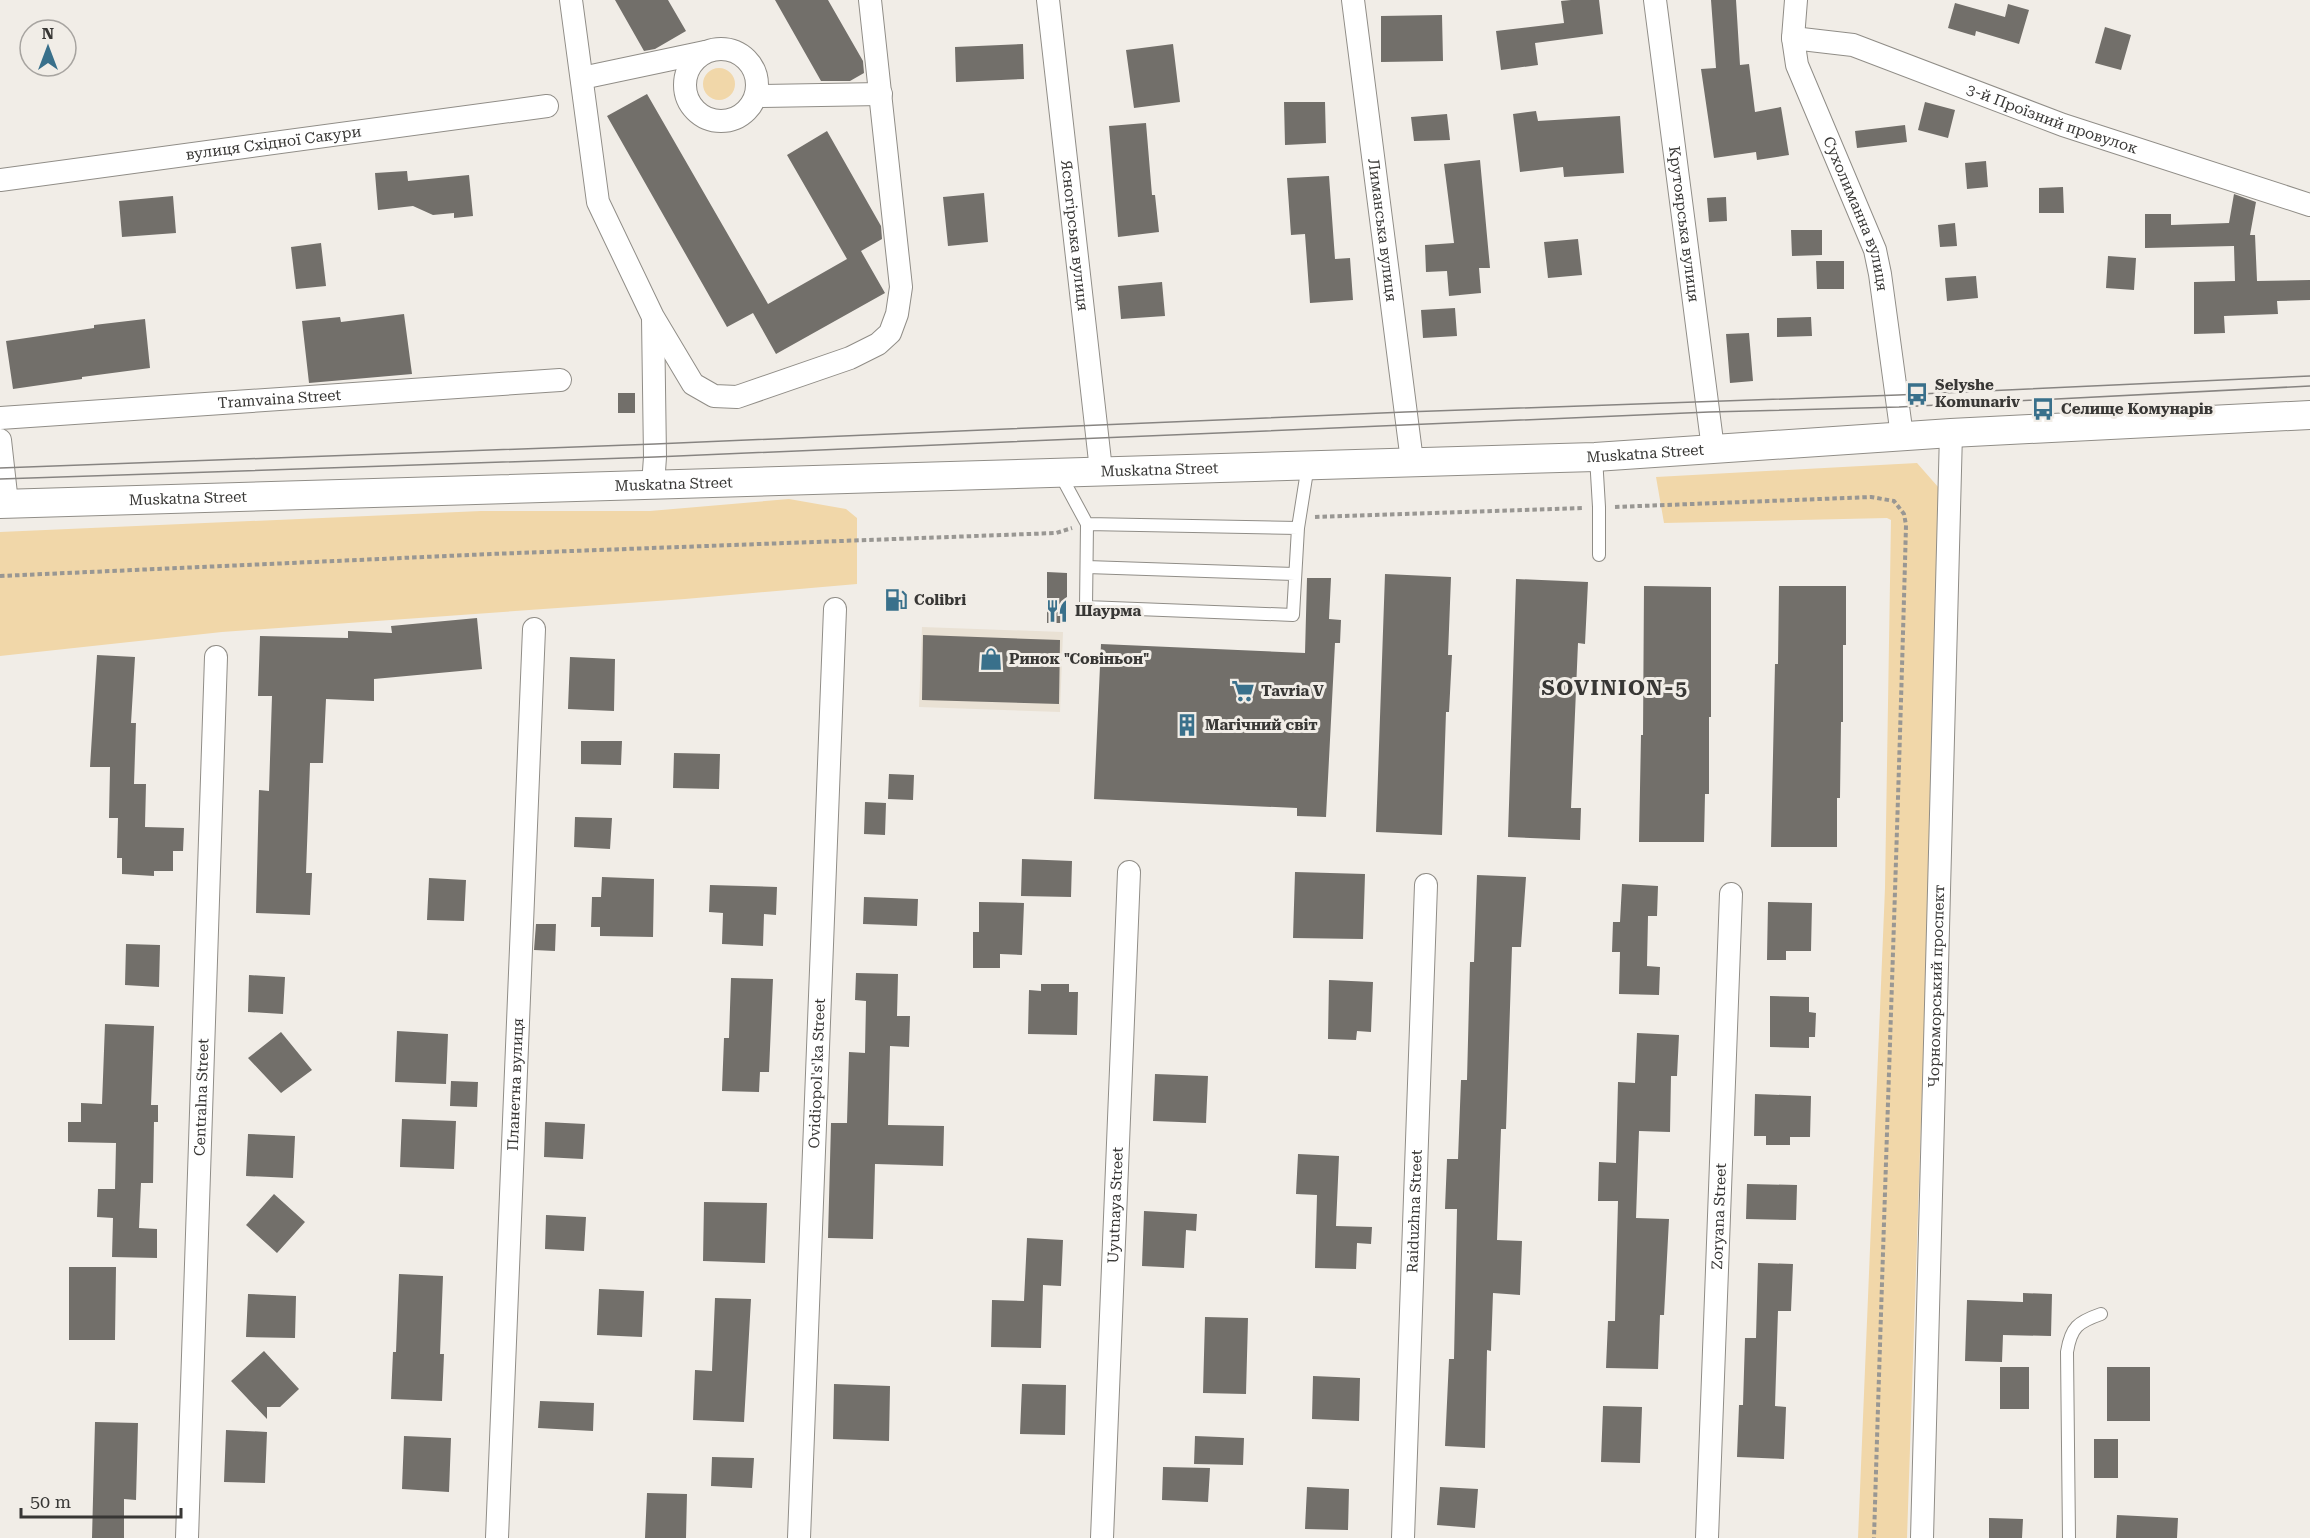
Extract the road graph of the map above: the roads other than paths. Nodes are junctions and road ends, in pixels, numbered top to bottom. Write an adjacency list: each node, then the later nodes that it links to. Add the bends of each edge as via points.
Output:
1 (572, 0): 9 (street)
2 (870, 0): 10 (street)
3 (1048, 0): 26 (street, Ясногірська вулиця)
4 (1353, 0): 24 (street, Лиманська вулиця)
5 (1656, 0): 22 (street, Крутоярська вулиця)
6 (1797, 0): 7 (street, Сухолиманна вулиця)
7 (1793, 38): 14 (street, 3-й Проїзний провулок, via 1853,45 2063,125); 20 (street, Сухолиманна вулиця, via 1797,65 1875,250)
8 (706, 51): 9 (street); 11 (street, via 730,49 750,62 756,73); 11 (street, via 689,68 685,79 685,91 697,112 718,121 731,120 751,107)
9 (582, 78): 15 (street, via 598,202)
10 (881, 94): 11 (street); 15 (street, via 901,287 890,333 850,358 737,397 714,396 693,384)
11 (756, 96)
12 (547, 106): 13 (street, вулиця Східної Сакури)
13 (0, 180)
14 (2310, 205)
15 (652, 317): 28 (street)
16 (560, 380): 18 (street, Tramvaina Street)
17 (2310, 415): 19 (street, Muskatna Street)
18 (0, 418)
19 (1951, 433): 20 (street, Muskatna Street); 48 (street, Чорноморський проспект)
20 (1902, 436): 22 (street, Muskatna Street)
21 (0, 440): 29 (street)
22 (1713, 449): 23 (street, Muskatna Street)
23 (1595, 456): 24 (street, Muskatna Street); 32 (lane)
24 (1412, 461): 25 (street, Muskatna Street)
25 (1308, 464): 26 (street, Muskatna Street); 30 (lane)
26 (1101, 470): 27 (street, Muskatna Street)
27 (1060, 473): 28 (street, Muskatna Street); 31 (lane)
28 (653, 485): 29 (street, Muskatna Street)
29 (4, 503)
30 (1298, 523): 31 (lane); 34 (lane)
31 (1087, 524): 33 (lane)
32 (1599, 555)
33 (1087, 567): 34 (lane); 34 (lane, via 1086,608 1293,615)
34 (1295, 574)
35 (835, 609): 44 (street, Ovidiopol's'ka Street)
36 (534, 628): 43 (street, Планетна вулиця)
37 (216, 657): 42 (street, Centralna Street)
38 (1129, 872): 45 (street, Uyutnaya Street)
39 (1426, 885): 46 (street, Raiduzhna Street)
40 (1731, 894): 47 (street, Zoryana Street)
41 (2101, 1314): 49 (lane, via 2074,1328 2067,1352)
42 (187, 1538)
43 (497, 1538)
44 (799, 1538)
45 (1102, 1538)
46 (1402, 1538)
47 (1707, 1538)
48 (1922, 1538)
49 (2069, 1538)

